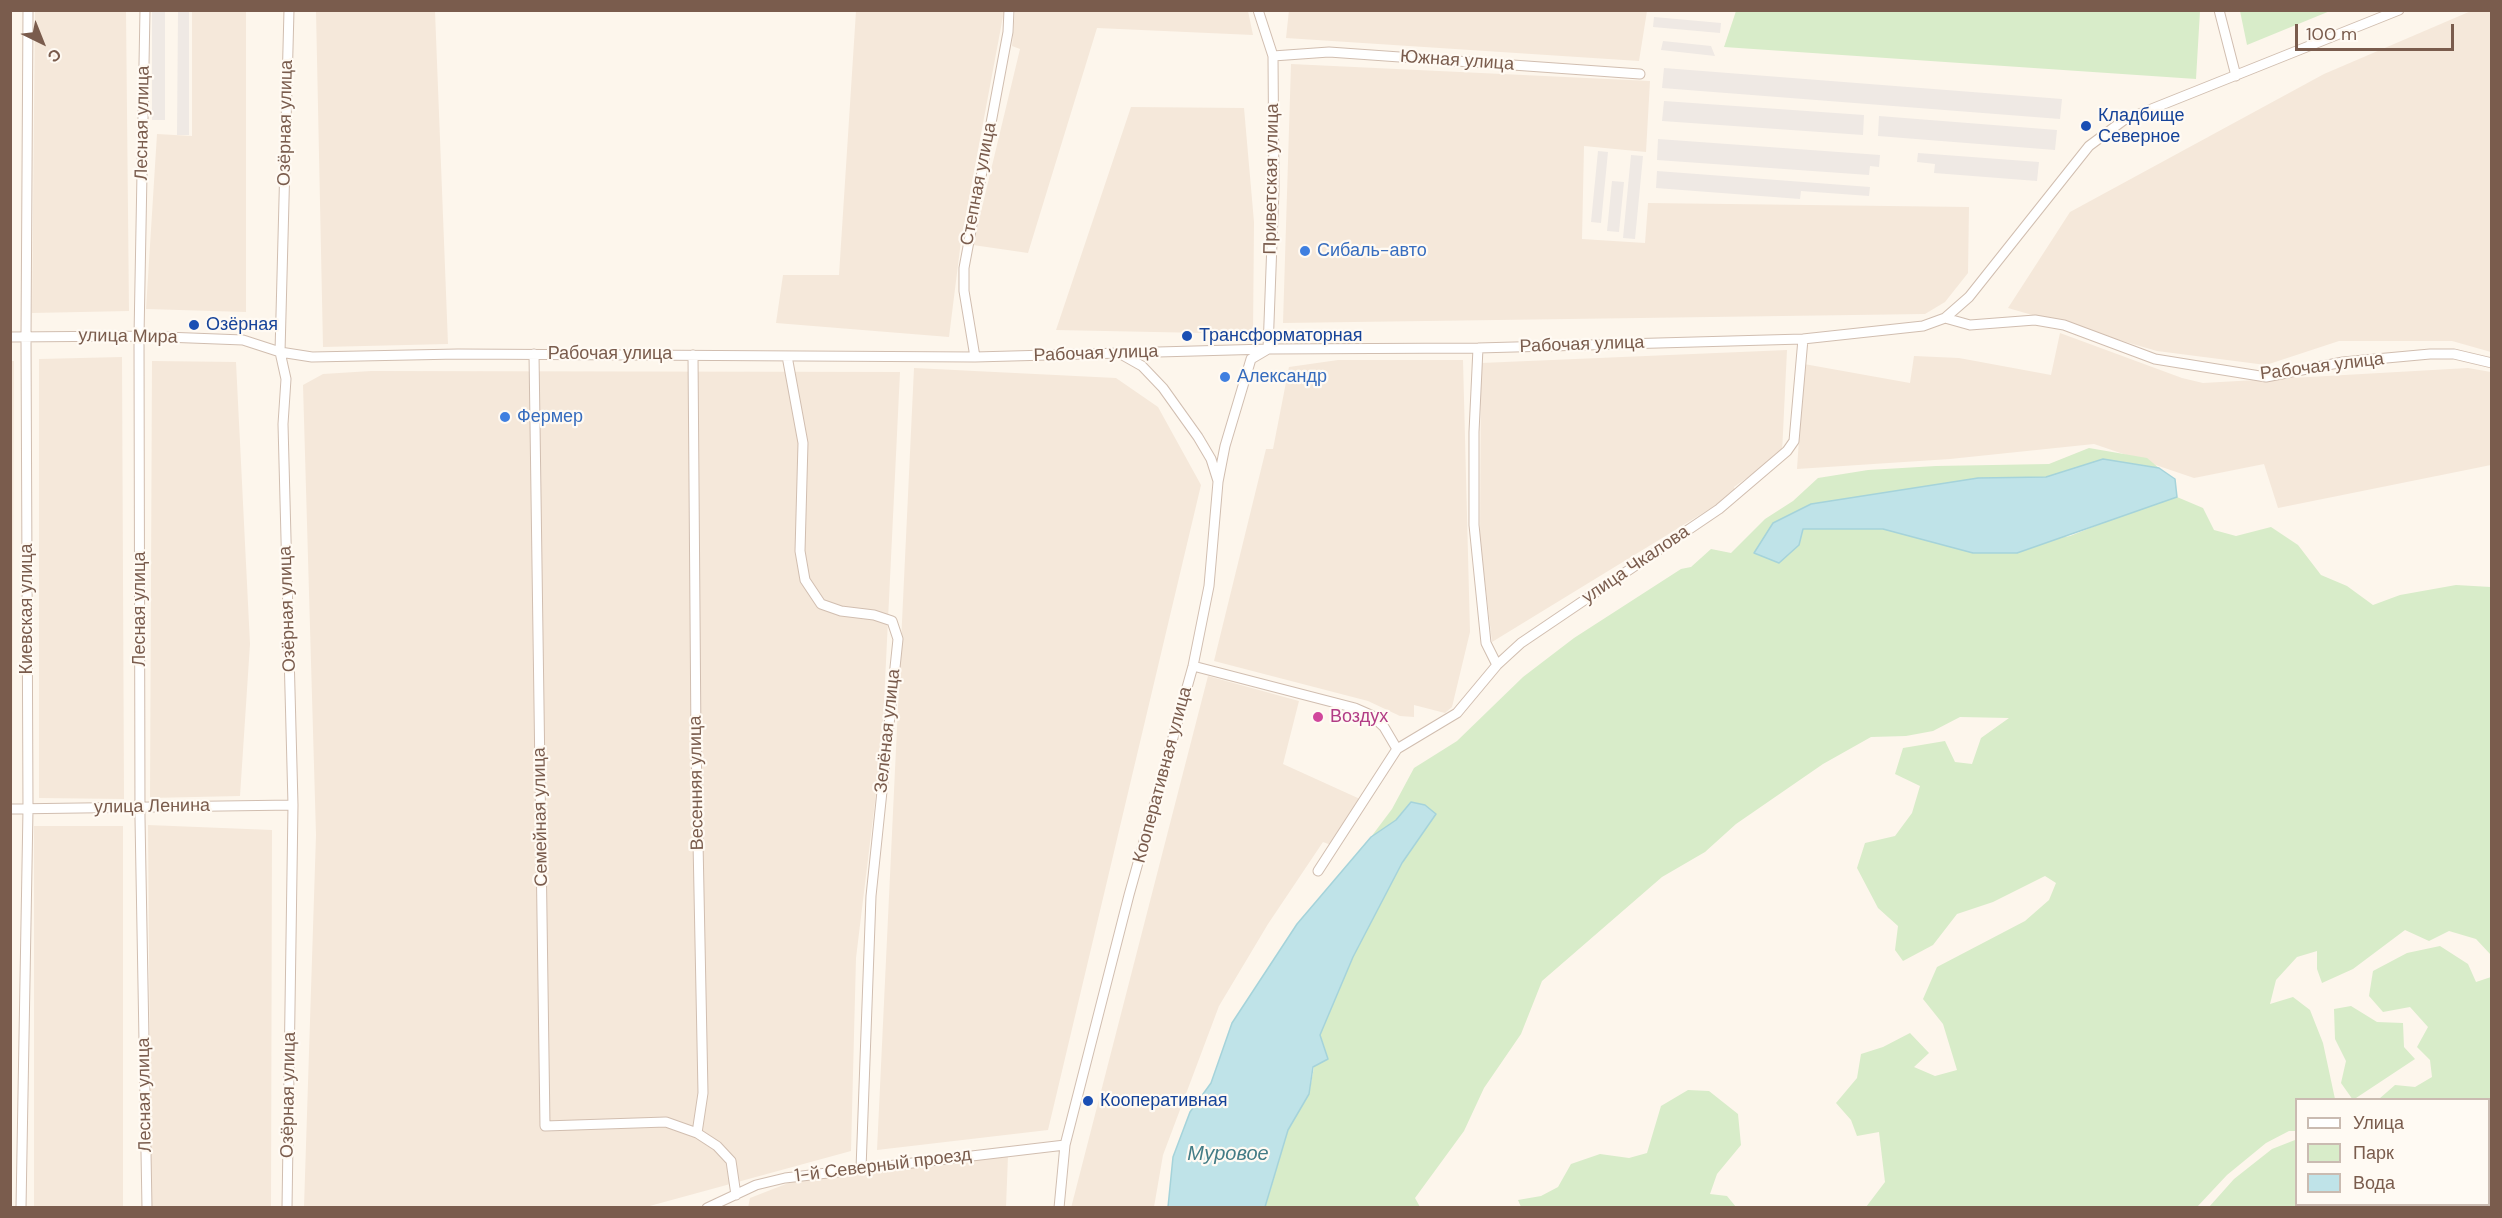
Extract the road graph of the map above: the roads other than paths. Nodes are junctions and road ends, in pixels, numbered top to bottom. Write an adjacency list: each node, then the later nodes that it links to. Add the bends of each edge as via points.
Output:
1 (28, 10): 14 (street, Киевская улица)
2 (145, 10): 12 (street, Лесная улица)
3 (288, 10): 18 (street, Озёрная улица)
4 (1010, 10): 23 (street, Степная улица, via 964,268)
5 (1258, 10): 8 (street, Приветская улица)
6 (2220, 10): 10 (street)
7 (2399, 10): 10 (street, Рабочая улица)
8 (1273, 56): 9 (street, Южная улица, via 1329,52); 17 (street, Приветская улица, via 1274,189)
9 (1640, 74)
10 (2236, 76): 11 (street, Рабочая улица, via 2124,120 2089,146 1969,297)
11 (1945, 318): 15 (street, Рабочая улица, via 1923,326); 24 (street, Рабочая улица, via 1970,325 2035,320 2064,325 2156,359 2266,377 2343,362 2430,354 2454,354)
12 (139, 336): 14 (street, улица Мира); 18 (street, улица Мира, via 243,340); 30 (street, Лесная улица)
13 (10, 337): 14 (street, улица Мира)
14 (26, 337): 32 (street, Киевская улица)
15 (1803, 339): 16 (street, Рабочая улица); 26 (street, улица Чкалова, via 1794,441 1782,458 1719,509 1546,625)
16 (1478, 348): 17 (street, Рабочая улица); 26 (street, via 1474,525 1486,643)
17 (1268, 349): 19 (street, Рабочая улица); 25 (street, Кооперативная улица, via 1251,359)
18 (280, 352): 20 (street, Рабочая улица, via 312,357); 29 (street, Озёрная улица, via 286,379 283,424)
19 (1119, 353): 23 (street, Рабочая улица); 25 (street, via 1142,366 1163,388 1198,437)
20 (534, 354): 21 (street, Рабочая улица); 34 (street, Семейная улица, via 545,1126 666,1122)
21 (693, 355): 22 (street, Рабочая улица); 34 (street, Весенняя улица, via 696,776 704,1093)
22 (787, 356): 23 (street, Рабочая улица); 36 (street, Зелёная улица, via 803,443 800,551 805,580 821,604 892,621 898,639 871,896)
23 (975, 357)
24 (2492, 363)
25 (1218, 482): 27 (street, Кооперативная улица, via 1209,586)
26 (1497, 664): 28 (street, улица Чкалова, via 1457,713)
27 (1193, 666): 28 (street, via 1355,708 1384,727); 35 (street, Кооперативная улица)
28 (1397, 749): 33 (street, улица Чкалова)
29 (293, 805): 30 (street, улица Ленина); 41 (street, Озёрная улица)
30 (140, 808): 32 (street, улица Ленина); 40 (street, Лесная улица)
31 (10, 809): 32 (street, улица Ленина)
32 (28, 809): 39 (street, Киевская улица)
33 (1318, 871)
34 (697, 1133): 37 (street, via 731,1161)
35 (1065, 1145): 36 (street, 1-й Северный проезд); 42 (street, Кооперативная улица)
36 (861, 1169): 37 (street, 1-й Северный проезд, via 785,1178)
37 (736, 1195): 38 (street, 1-й Северный проезд)
38 (713, 1207)
39 (21, 1208)
40 (147, 1208)
41 (287, 1208)
42 (1059, 1208)

